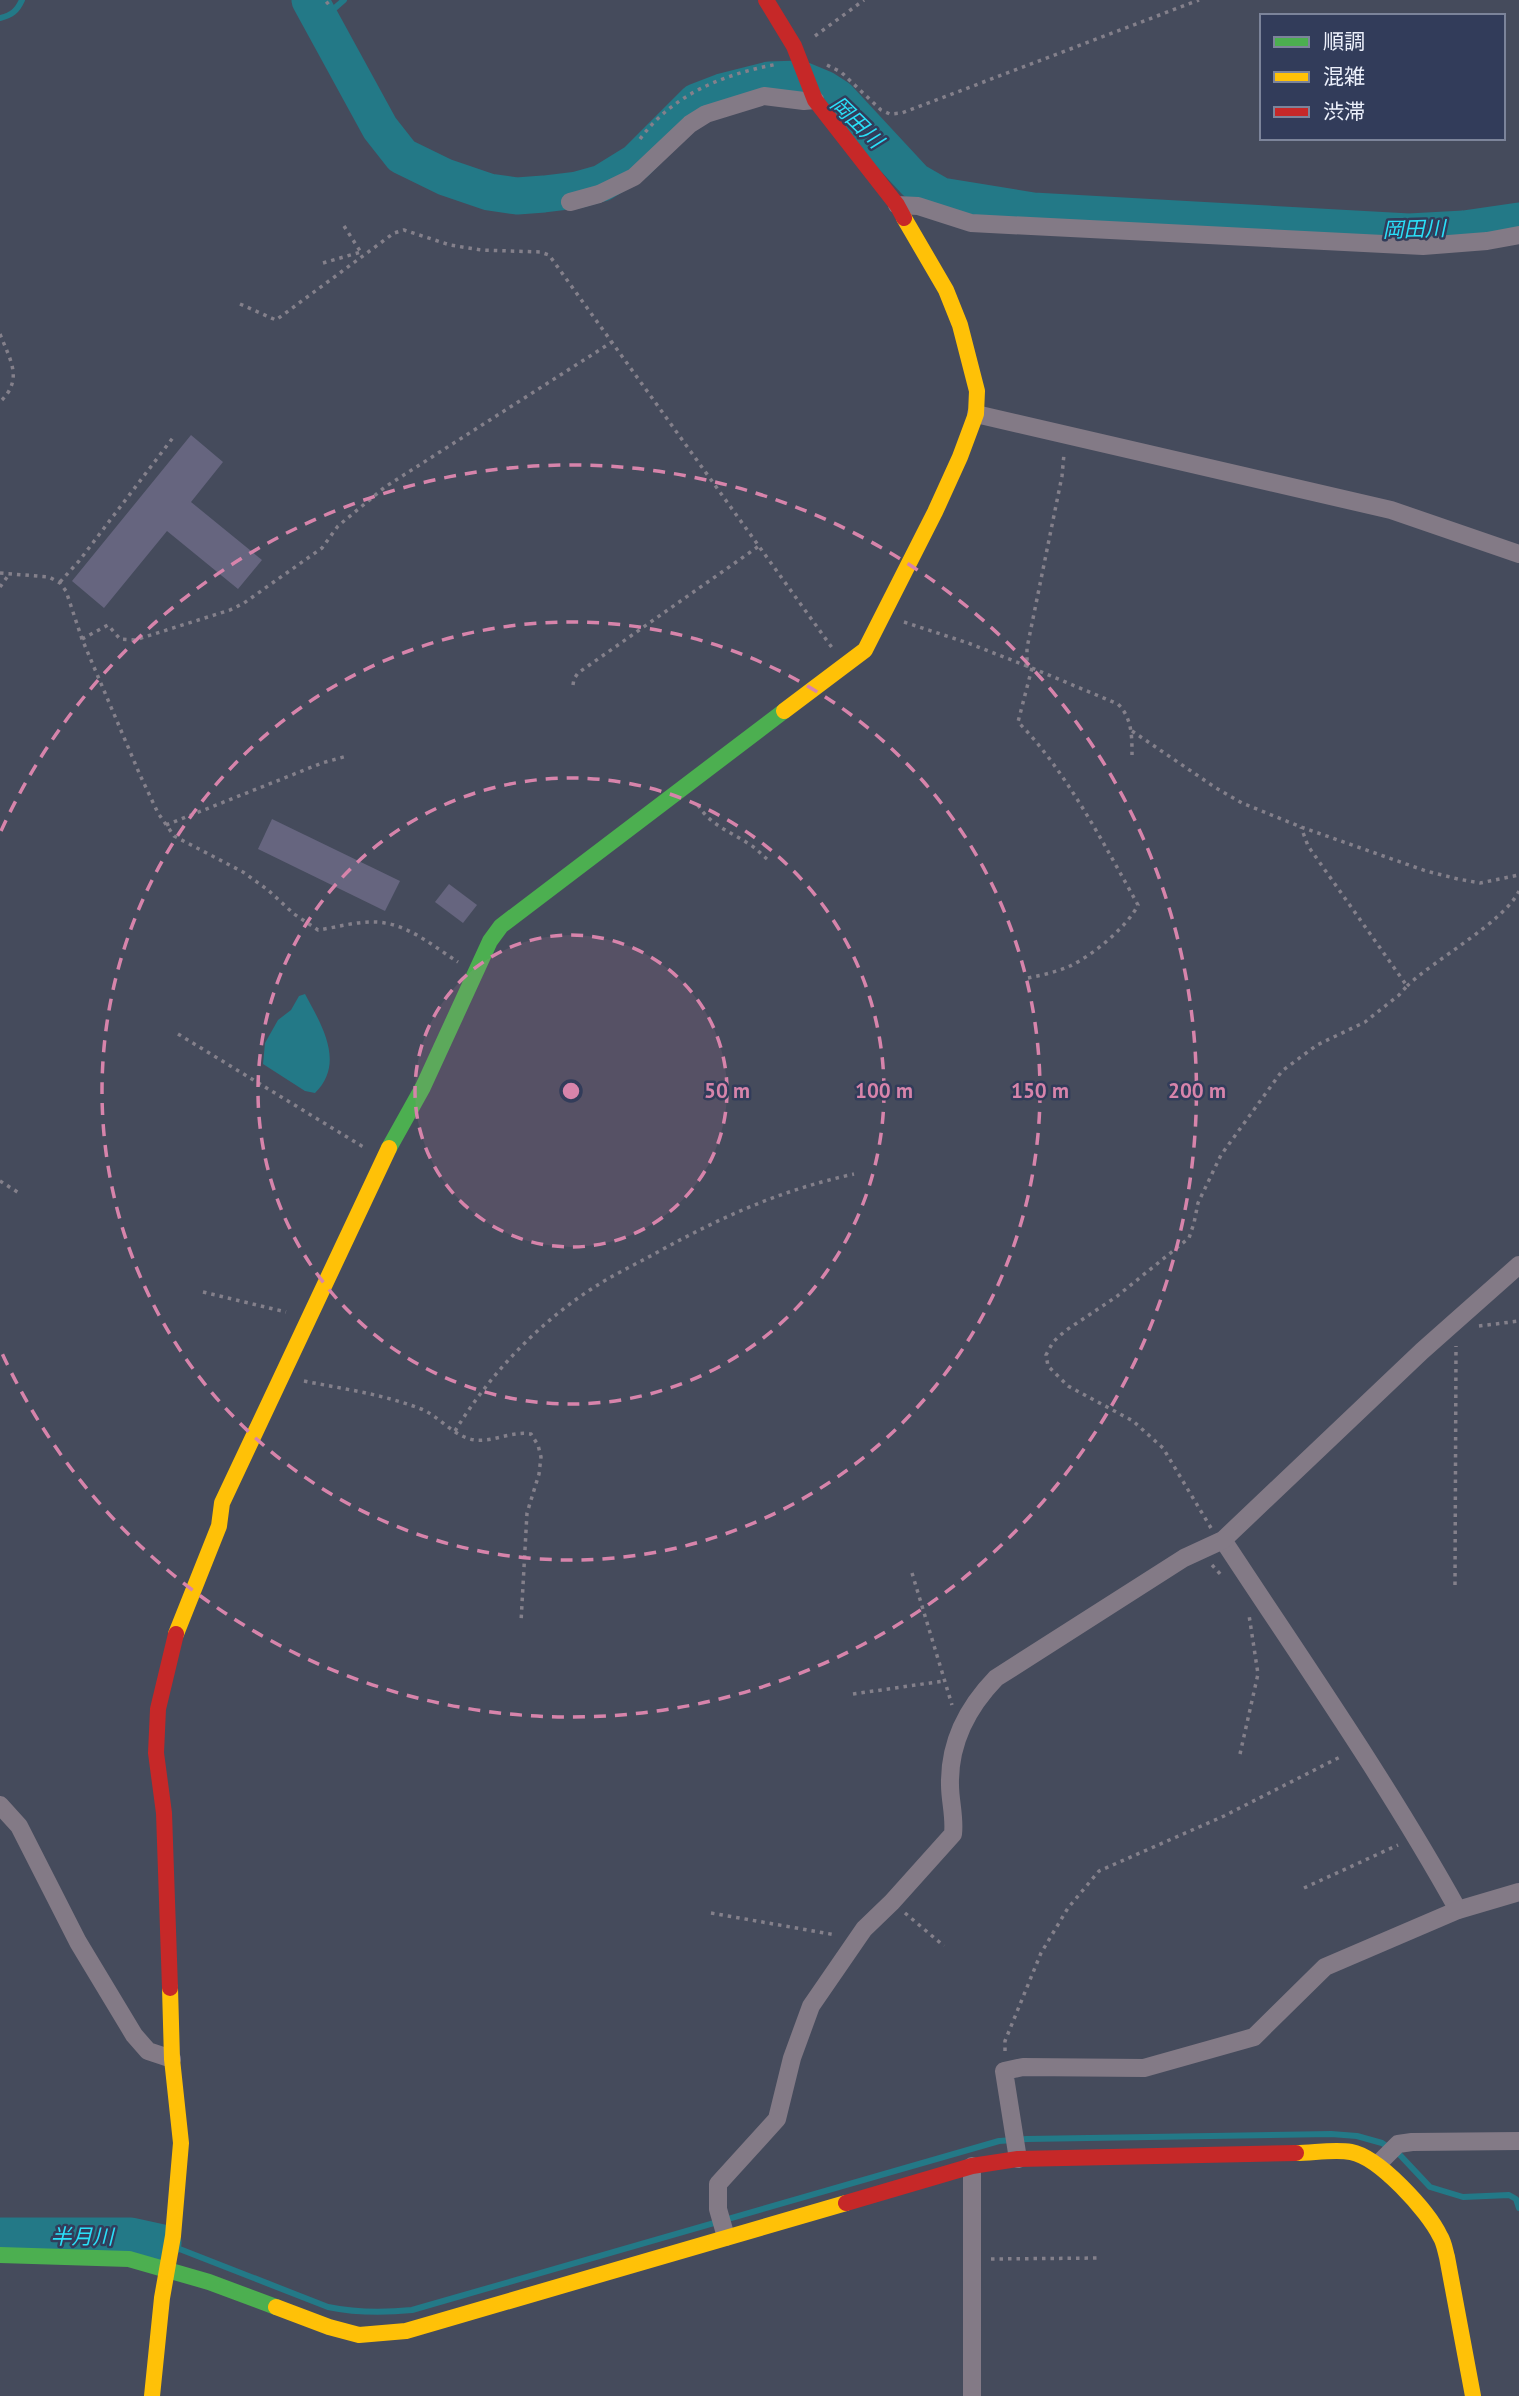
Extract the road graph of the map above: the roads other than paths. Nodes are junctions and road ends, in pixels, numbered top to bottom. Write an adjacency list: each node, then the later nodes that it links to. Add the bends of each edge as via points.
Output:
1 (766, 0): 2 (street)
2 (814, 97): 3 (street, via 804,101 764,96 715,110 690,124 634,177); 4 (street)
3 (570, 202)
4 (897, 205): 5 (street, via 918,206 971,223 1396,245); 6 (street, via 946,290 960,325 976,391)
5 (1519, 235)
6 (976, 414): 7 (street, via 1391,510); 13 (street, via 960,457 865,650 501,926 474,972 222,1503 219,1526 174,1639 158,1709 156,1753 164,1813)
7 (1519, 554)
8 (1519, 1265): 9 (street)
9 (1214, 1544): 12 (street, via 1359,1747); 18 (street, via 1121,1597 983,1691 965,1717 953,1747 953,1834 864,1929 805,2018 777,2119 718,2184)
10 (0, 1805): 13 (street, via 19,1826 78,1942 134,2035 148,2051)
11 (1519, 1892): 12 (street)
12 (1458, 1910): 15 (street, via 1325,1967 1254,2037 1143,2067 1004,2071)
13 (172, 2059): 20 (street, via 181,2143)
14 (1519, 2141): 16 (street, via 1398,2144)
15 (1017, 2154): 16 (street, via 1350,2152); 17 (street)
16 (1381, 2160): 23 (street, via 1441,2237)
17 (972, 2166): 18 (street); 22 (street)
18 (725, 2234): 20 (street, via 406,2331 359,2335 329,2328)
19 (0, 2255): 20 (street, via 129,2259)
20 (168, 2265): 21 (street)
21 (152, 2396)
22 (972, 2396)
23 (1474, 2396)

